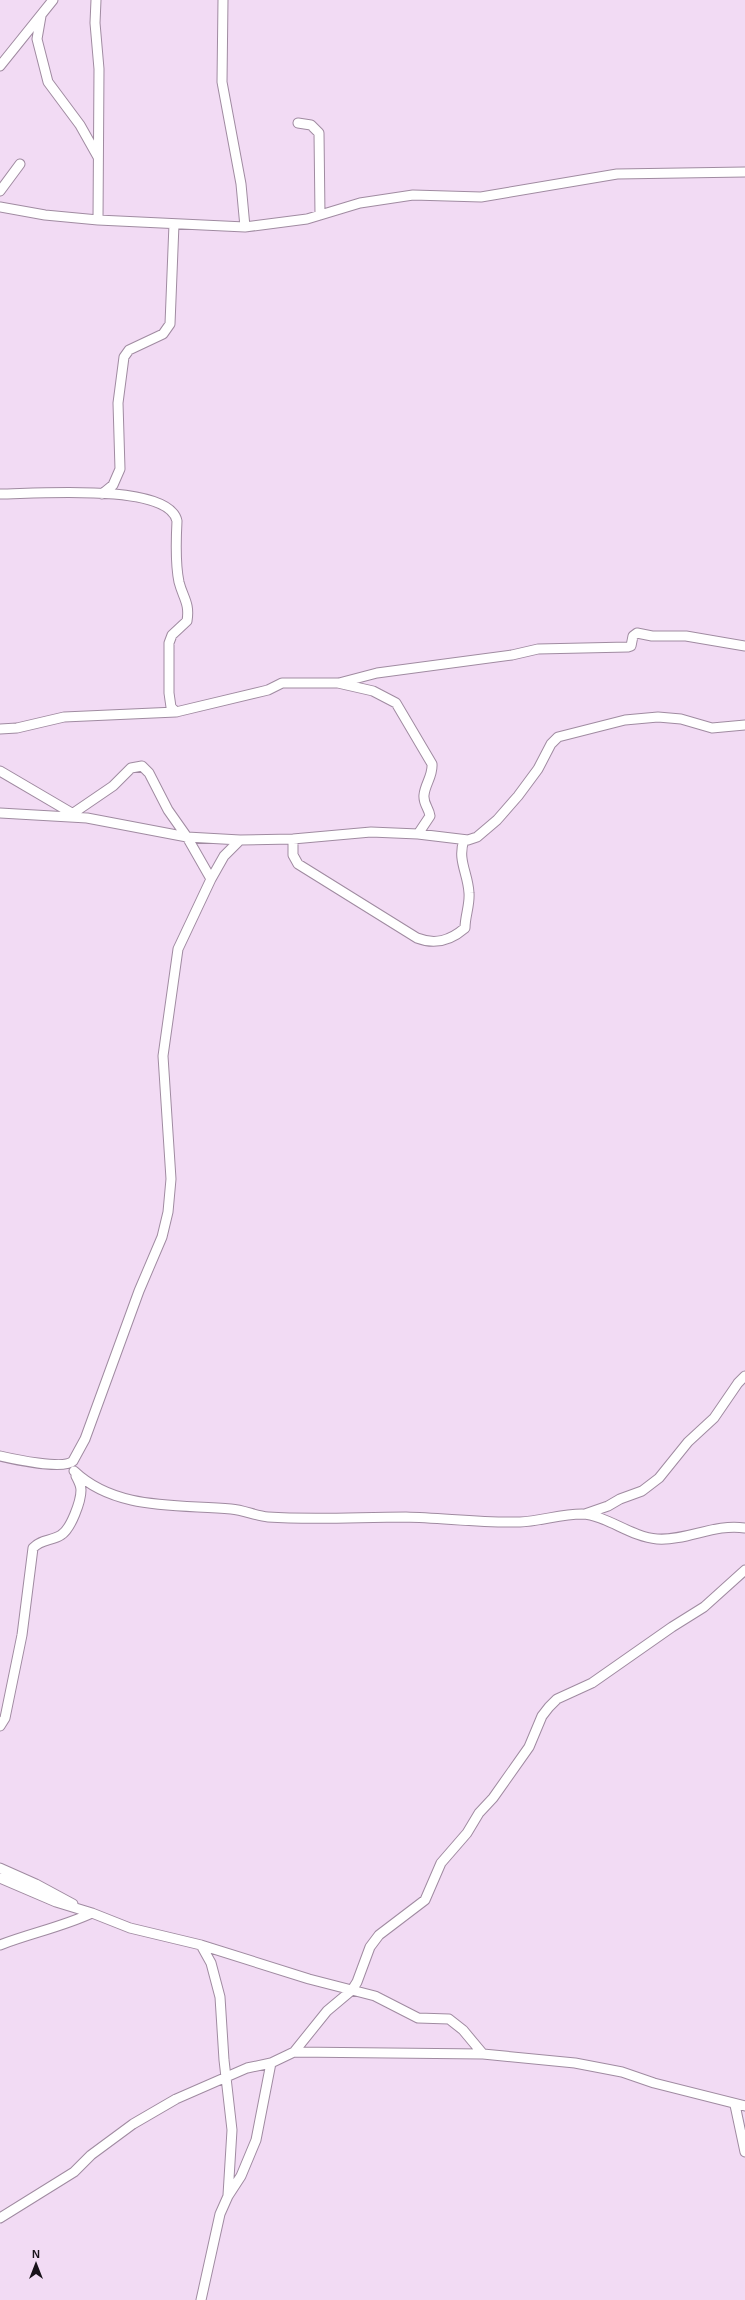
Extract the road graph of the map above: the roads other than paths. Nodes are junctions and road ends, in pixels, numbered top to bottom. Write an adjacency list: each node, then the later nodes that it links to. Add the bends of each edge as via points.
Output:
1 (52, 0): 4 (street)
2 (96, 0): 7 (street)
3 (223, 0): 15 (street, via 222,82 241,184)
4 (41, 16): 5 (street); 7 (street, via 37,39 48,82 80,125)
5 (0, 66)
6 (298, 123): 12 (street, via 311,126 319,133)
7 (99, 158): 13 (street)
8 (20, 164): 10 (street)
9 (745, 172): 12 (street, via 617,174 481,197 413,195 360,203)
10 (0, 191)
11 (0, 207): 13 (street, via 45,215)
12 (320, 215): 15 (street, via 300,221)
13 (98, 220): 14 (street)
14 (174, 224): 15 (street); 17 (street, via 170,324 163,334 129,350 124,357 118,403 120,469 113,485)
15 (245, 227)
16 (0, 494): 17 (street)
17 (102, 494): 20 (street, via 152,500 171,510 176,517 179,584 186,597 188,614 187,621 172,635 169,643 169,693 171,707)
18 (745, 646): 19 (street, via 686,636 652,636 637,633 628,648 538,649 512,655 377,673)
19 (338, 683): 20 (street, via 282,683 268,690); 27 (street, via 373,691 396,703 430,759 432,772 424,794 424,803 430,816)
20 (176, 712): 22 (street, via 64,717 17,728)
21 (745, 725): 31 (street, via 712,728 681,719 658,717 625,720 558,737 551,744 534,774 497,820 477,837)
22 (0, 729)
23 (0, 771): 25 (street)
24 (0, 812): 26 (street)
25 (72, 814): 26 (street); 28 (street, via 112,786 131,768 142,766 149,773 168,810)
26 (87, 818): 28 (street)
27 (418, 834): 29 (street, via 371,832); 31 (street)
28 (187, 837): 30 (street); 32 (street)
29 (293, 839): 30 (street); 31 (street, via 293,855 298,864 416,938 434,942 450,938 465,928 470,894 461,863)
30 (240, 840): 32 (street, via 224,856)
31 (464, 840)
32 (211, 879): 35 (street, via 178,949 166,1022 163,1056 171,1180 165,1226 85,1439)
33 (745, 1376): 36 (street, via 714,1418 688,1442 659,1478 642,1491)
34 (0, 1456): 35 (street, via 25,1462)
35 (72, 1467): 36 (street, via 84,1481 136,1502 231,1509 268,1516 348,1519 404,1517 518,1522); 39 (street, via 80,1484 80,1497 66,1531 62,1535 40,1542 33,1548 22,1635 6,1714)
36 (583, 1514): 37 (street, via 657,1539 698,1535 721,1527)
37 (745, 1528)
38 (745, 1570): 45 (street, via 704,1607 592,1683 557,1699 549,1707 542,1716 529,1747 467,1833 441,1863 425,1900 388,1927 374,1942)
39 (0, 1726)
40 (0, 1868): 42 (street)
41 (0, 1878): 42 (street, via 56,1902)
42 (92, 1913): 43 (street, via 65,1925); 44 (street, via 130,1928)
43 (0, 1945)
44 (201, 1945): 45 (street); 49 (street, via 217,1978)
45 (352, 1990): 46 (street, via 327,2011); 47 (street, via 383,1999 418,2018 449,2019)
46 (294, 2052): 47 (street); 48 (street)
47 (483, 2054): 50 (street, via 597,2066)
48 (271, 2063): 49 (street); 52 (street, via 256,2140 241,2176)
49 (225, 2076): 52 (street, via 232,2130); 53 (street, via 176,2098 133,2124 91,2155 74,2172)
50 (740, 2105): 51 (street)
51 (745, 2152)
52 (228, 2196): 54 (street, via 220,2214)
53 (0, 2218)
54 (200, 2300)

